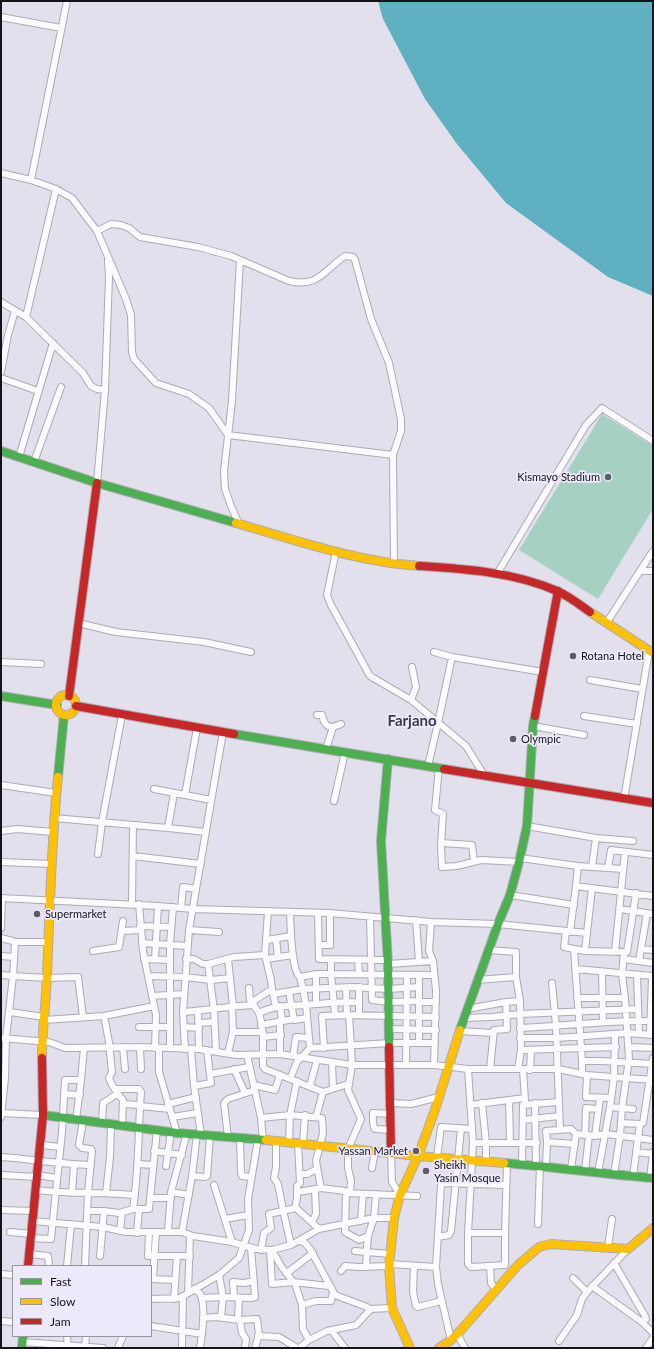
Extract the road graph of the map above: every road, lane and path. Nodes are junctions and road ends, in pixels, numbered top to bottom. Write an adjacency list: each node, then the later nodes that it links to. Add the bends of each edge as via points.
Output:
1 (67, 1): 3 (street)
2 (1, 17): 3 (street)
3 (61, 28): 5 (street)
4 (1, 173): 5 (street)
5 (31, 180): 6 (street)
6 (56, 189): 7 (street, via 72,198); 12 (street)
7 (97, 231): 8 (street); 9 (street, via 115,224 129,228 140,237 198,247)
8 (107, 254): 17 (street, via 109,277); 19 (street, via 131,315 134,359 156,383 189,394 209,408)
9 (240, 260): 19 (street); 22 (street, via 289,281 303,283 315,280 345,256 355,260 371,319 389,363 400,413 401,431)
10 (1, 302): 11 (street)
11 (15, 311): 12 (street); 14 (street)
12 (26, 317): 13 (street)
13 (53, 343): 17 (street, via 83,373 92,386); 18 (street)
14 (1, 372)
15 (1, 378): 18 (street)
16 (61, 387): 24 (street)
17 (105, 390): 25 (street)
18 (38, 391): 23 (street)
19 (228, 435): 22 (street); 26 (street, via 225,489)
20 (653, 441): 32 (street, via 602,408 586,425)
21 (1, 451): 23 (street)
22 (393, 455): 29 (street)
23 (19, 457): 24 (street)
24 (34, 462): 25 (street)
25 (97, 483): 26 (street); 35 (street)
26 (239, 524): 27 (street)
27 (336, 551): 29 (street); 48 (street, via 328,595 331,605 370,676)
28 (653, 551): 30 (street)
29 (394, 564): 32 (street, via 469,569)
30 (640, 571): 31 (street); 34 (street)
31 (653, 571)
32 (497, 574): 33 (street, via 527,580)
33 (558, 591): 34 (street); 43 (street)
34 (607, 622): 38 (street)
35 (78, 624): 36 (street, via 116,632 204,642); 47 (street)
36 (251, 652)
37 (434, 652): 39 (street)
38 (651, 652): 45 (street)
39 (452, 657): 43 (street); 55 (street)
40 (1, 662): 41 (street)
41 (41, 664)
42 (412, 667): 48 (street, via 416,687)
43 (543, 672): 58 (street)
44 (590, 680): 45 (street)
45 (642, 689): 57 (street)
46 (1, 696): 49 (street)
47 (69, 696): 49 (street, via 61,697); 50 (street, via 75,700)
48 (411, 700): 55 (street)
49 (56, 705): 51 (street, via 58,711)
50 (76, 706): 51 (street, via 71,714); 52 (street)
51 (64, 715): 72 (street)
52 (122, 715): 60 (street); 80 (street)
53 (317, 715): 59 (street, via 322,715 323,722)
54 (584, 716): 57 (street)
55 (438, 723): 66 (street); 68 (street, via 466,746)
56 (341, 724): 59 (street)
57 (637, 724): 75 (street)
58 (533, 726): 62 (street); 69 (street)
59 (333, 727): 63 (street)
60 (197, 728): 61 (street); 74 (street)
61 (224, 732): 63 (street); 76 (street)
62 (584, 735)
63 (326, 749): 64 (street)
64 (345, 752): 65 (street); 77 (street)
65 (388, 759): 66 (street); 129 (street, via 381,841)
66 (428, 766): 67 (street)
67 (439, 767): 68 (street); 90 (street, via 435,810 443,814)
68 (484, 775): 69 (street)
69 (530, 783): 75 (street); 82 (street)
70 (1, 785): 72 (street)
71 (154, 789): 73 (street)
72 (56, 793): 79 (street)
73 (174, 793): 74 (street); 83 (street)
74 (185, 795): 76 (street)
75 (624, 799): 78 (street)
76 (211, 800): 86 (street)
77 (334, 801)
78 (653, 803)
79 (54, 818): 80 (street); 85 (street)
80 (102, 822): 81 (street); 93 (street)
81 (133, 825): 83 (street); 95 (street)
82 (527, 826): 87 (street); 96 (street)
83 (168, 828): 86 (street)
84 (1, 831): 85 (street)
85 (53, 832): 99 (street)
86 (206, 832): 100 (street)
87 (596, 838): 88 (street); 102 (street)
88 (612, 840): 89 (street); 91 (street)
89 (633, 841)
90 (441, 843): 97 (street, via 472,845); 97 (street, via 442,867)
91 (611, 850): 92 (street); 103 (street)
92 (625, 852): 94 (street); 104 (street)
93 (98, 854)
94 (653, 855)
95 (133, 856): 100 (street); 114 (street)
96 (520, 860): 97 (street); 101 (street); 110 (street)
97 (474, 861)
98 (1, 862): 99 (street)
99 (51, 864): 113 (street)
100 (200, 864): 107 (street)
101 (578, 866): 102 (street); 105 (street)
102 (592, 867): 103 (street)
103 (608, 868): 104 (street)
104 (623, 869): 108 (street)
105 (576, 886): 106 (street); 116 (street)
106 (592, 888): 108 (street); 144 (street)
107 (196, 889): 119 (street, via 183,887); 120 (street)
108 (622, 891): 109 (street); 121 (street)
109 (636, 893): 111 (street); 123 (street)
110 (510, 895): 116 (street); 133 (street)
111 (653, 896)
112 (2, 898): 113 (street); 138 (street)
113 (49, 900): 114 (street); 152 (street)
114 (132, 904): 115 (street)
115 (139, 904): 117 (street); 139 (street)
116 (574, 904): 143 (street)
117 (158, 906): 118 (street); 134 (street)
118 (173, 907): 119 (street); 135 (street)
119 (181, 908): 120 (street)
120 (193, 909): 122 (street); 140 (street)
121 (620, 909): 123 (street); 164 (street)
122 (268, 911): 124 (street); 150 (street)
123 (633, 911): 127 (street); 136 (street)
124 (290, 912): 125 (street); 147 (street)
125 (318, 914): 126 (street); 145 (street)
126 (330, 914): 128 (street); 146 (street)
127 (650, 914): 137 (street)
128 (370, 917): 129 (street); 178 (street)
129 (386, 918): 130 (street); 181 (street)
130 (416, 920): 132 (street); 182 (street)
131 (123, 921): 141 (street)
132 (431, 922): 133 (street); 179 (street, via 430,951)
133 (498, 924): 143 (street); 160 (street)
134 (157, 926): 135 (street); 139 (street); 154 (street)
135 (171, 927): 155 (street)
136 (631, 927): 137 (street); 167 (street, via 628,950)
137 (644, 927): 159 (street)
138 (1, 928)
139 (140, 928): 141 (street); 153 (street)
140 (189, 930): 142 (street); 157 (street)
141 (122, 931): 162 (street, via 119,948)
142 (219, 932)
143 (568, 932): 144 (street); 158 (street, via 564,947)
144 (587, 933): 163 (street)
145 (318, 934): 146 (street); 156 (street)
146 (330, 934): 156 (street, via 330,945)
147 (291, 936): 149 (street); 165 (street)
148 (1, 938): 151 (street)
149 (276, 939): 150 (street); 170 (street)
150 (266, 940): 169 (street)
151 (15, 942): 152 (street); 168 (street)
152 (48, 942): 205 (street)
153 (142, 943): 154 (street); 171 (street)
154 (156, 944): 155 (street); 172 (street)
155 (170, 944): 157 (street); 176 (street)
156 (319, 945): 175 (street, via 319,958)
157 (187, 946): 173 (street)
158 (574, 949): 163 (street); 185 (street)
159 (641, 949): 161 (street); 180 (street)
160 (488, 950): 204 (street, via 515,951); 208 (street)
161 (653, 950)
162 (94, 951)
163 (585, 951): 164 (street)
164 (615, 952): 167 (street)
165 (293, 955): 170 (street); 203 (street)
166 (1, 956): 168 (street)
167 (623, 956): 180 (street); 191 (street)
168 (14, 957): 196 (street)
169 (266, 957): 170 (street); 174 (street, via 236,956); 221 (street, via 272,980)
170 (278, 957)
171 (144, 959): 172 (street); 197 (street)
172 (156, 959): 176 (street)
173 (186, 959): 184 (street); 202 (street)
174 (228, 959): 184 (street); 206 (street)
175 (331, 959): 177 (street); 188 (street)
176 (170, 960): 198 (street)
177 (358, 960): 178 (street); 189 (street)
178 (371, 960): 181 (street); 190 (street)
179 (433, 961): 182 (street); 200 (street)
180 (639, 961): 183 (street)
181 (388, 962): 182 (street); 192 (street)
182 (419, 962)
183 (653, 963)
184 (208, 964): 207 (street)
185 (576, 969): 186 (street); 226 (street)
186 (602, 972): 191 (street); 227 (street)
187 (316, 974): 188 (street); 203 (street); 217 (street)
188 (331, 974): 189 (street); 212 (street)
189 (359, 974): 190 (street)
190 (371, 974): 192 (street); 215 (street)
191 (622, 974): 194 (street); 228 (street)
192 (388, 975): 193 (street); 218 (street)
193 (406, 975): 199 (street); 216 (street)
194 (637, 975): 201 (street); 230 (street)
195 (1, 976): 196 (street)
196 (13, 976): 205 (street); 254 (street)
197 (148, 976): 198 (street); 225 (street)
198 (170, 976): 202 (street); 223 (street)
199 (419, 976): 200 (street); 210 (street)
200 (434, 976): 237 (street)
201 (652, 976): 219 (street)
202 (185, 977): 207 (street); 224 (street)
203 (300, 977): 220 (street)
204 (516, 977): 208 (street); 229 (street)
205 (47, 978): 267 (street, via 78,977); 269 (street)
206 (230, 978): 207 (street); 244 (street)
207 (211, 980): 250 (street)
208 (477, 980): 247 (street)
209 (552, 983): 256 (street)
210 (419, 987): 216 (street); 236 (street)
211 (249, 988): 240 (street)
212 (332, 988): 213 (street); 217 (street); 231 (street)
213 (346, 988): 214 (street); 232 (street)
214 (359, 988): 215 (street); 233 (street)
215 (371, 988): 218 (street); 234 (street, via 373,1001)
216 (406, 988): 218 (street); 235 (street)
217 (316, 989): 220 (street); 242 (street)
218 (388, 989): 234 (street)
219 (652, 989): 239 (street)
220 (303, 990): 222 (street); 241 (street)
221 (272, 992): 222 (street); 240 (street); 245 (street)
222 (290, 992): 246 (street)
223 (170, 994): 224 (street); 225 (street); 285 (street)
224 (184, 994): 255 (street)
225 (152, 996): 243 (street)
226 (577, 998): 227 (street); 253 (street)
227 (603, 998): 228 (street); 251 (street)
228 (625, 998): 252 (street)
229 (520, 1001): 238 (street); 258 (street)
230 (638, 1001): 239 (street); 248 (street)
231 (333, 1002): 232 (street); 242 (street); 259 (street)
232 (347, 1002): 233 (street); 260 (street)
233 (359, 1002): 261 (street)
234 (389, 1002): 235 (street); 262 (street)
235 (406, 1002): 236 (street); 265 (street)
236 (419, 1002): 237 (street); 266 (street)
237 (436, 1002): 268 (street)
238 (506, 1002): 247 (street); 263 (street)
239 (651, 1003): 276 (street)
240 (253, 1004): 244 (street); 257 (street)
241 (306, 1004): 242 (street); 246 (street); 270 (street)
242 (316, 1004)
243 (154, 1006): 264 (street); 284 (street)
244 (232, 1006): 250 (street); 294 (street)
245 (278, 1006): 246 (street); 257 (street); 273 (street)
246 (292, 1006): 272 (street)
247 (467, 1009): 271 (street)
248 (638, 1009): 252 (street); 275 (street)
249 (198, 1010): 250 (street); 255 (street); 281 (street)
250 (214, 1010): 277 (street)
251 (603, 1010): 252 (street); 253 (street); 278 (street)
252 (626, 1010): 274 (street)
253 (578, 1011): 256 (street); 279 (street)
254 (10, 1012): 269 (street); 303 (street)
255 (183, 1012): 286 (street)
256 (555, 1012): 258 (street); 282 (street)
257 (259, 1013): 280 (street)
258 (520, 1014): 263 (street); 288 (street)
259 (335, 1015): 260 (street); 323 (street, via 321,1017)
260 (348, 1015): 261 (street); 313 (street)
261 (359, 1015): 262 (street)
262 (389, 1015): 265 (street); 289 (street)
263 (507, 1015): 271 (street); 295 (street, via 507,1030 494,1030)
264 (104, 1016): 267 (street); 314 (street)
265 (406, 1016): 266 (street); 290 (street)
266 (419, 1016): 268 (street); 291 (street)
267 (83, 1017): 269 (street)
268 (436, 1017): 292 (street)
269 (44, 1018): 308 (street)
270 (308, 1018): 272 (street); 304 (street)
271 (464, 1018): 293 (street)
272 (294, 1019): 273 (street)
273 (281, 1021): 280 (street); 300 (street)
274 (627, 1021): 275 (street); 278 (street); 296 (street)
275 (638, 1021): 276 (street); 299 (street)
276 (651, 1021): 301 (street)
277 (214, 1022): 281 (street); 333 (street)
278 (603, 1022): 279 (street)
279 (579, 1023): 282 (street); 302 (street)
280 (261, 1025): 297 (street)
281 (199, 1026): 286 (street); 327 (street)
282 (556, 1026): 287 (street); 307 (street)
283 (139, 1027): 284 (street)
284 (156, 1027): 285 (street); 320 (street)
285 (170, 1027): 321 (street)
286 (184, 1027): 326 (street)
287 (544, 1027): 288 (street); 306 (street)
288 (520, 1028): 305 (street)
289 (390, 1029): 290 (street); 310 (street)
290 (406, 1029): 291 (street); 312 (street)
291 (419, 1029): 292 (street); 311 (street)
292 (436, 1030): 309 (street)
293 (460, 1031): 295 (street); 350 (street)
294 (233, 1032): 297 (street); 334 (street)
295 (493, 1033): 356 (street)
296 (627, 1033): 298 (street); 299 (street); 318 (street)
297 (263, 1034): 300 (street); 335 (street)
298 (615, 1034): 302 (street); 317 (street)
299 (639, 1034): 301 (street)
300 (280, 1035): 336 (street)
301 (652, 1035)
302 (580, 1036): 307 (street); 324 (street)
303 (4, 1038): 308 (street); 363 (street)
304 (308, 1038): 322 (street); 338 (street, via 296,1037)
305 (520, 1038): 306 (street); 330 (street)
306 (545, 1038): 307 (street); 332 (street)
307 (557, 1038): 328 (street)
308 (42, 1041): 319 (street, via 64,1047); 402 (street)
309 (436, 1042): 311 (street); 347 (street)
310 (390, 1043): 312 (street); 313 (street); 349 (street)
311 (419, 1043): 312 (street)
312 (406, 1044): 346 (street)
313 (351, 1046): 323 (street); 348 (street)
314 (109, 1047): 315 (street); 319 (street); 374 (street, via 112,1072 109,1078)
315 (123, 1047): 316 (street); 352 (street)
316 (140, 1047): 320 (street); 353 (street)
317 (616, 1047): 324 (street); 343 (street)
318 (629, 1047): 325 (street); 345 (street)
319 (84, 1048): 366 (street)
320 (157, 1048): 321 (street); 392 (street, via 159,1072)
321 (170, 1048): 326 (street)
322 (310, 1048): 323 (street); 339 (street)
323 (324, 1048)
324 (581, 1048): 328 (street); 341 (street)
325 (653, 1048)
326 (188, 1049): 327 (street); 370 (street)
327 (199, 1049): 329 (street)
328 (557, 1049): 332 (street); 357 (street)
329 (207, 1050): 333 (street); 359 (street)
330 (521, 1050): 331 (street); 358 (street)
331 (531, 1050): 332 (street); 358 (street)
332 (545, 1050)
333 (216, 1051): 334 (street)
334 (228, 1054): 337 (street)
335 (263, 1054): 336 (street); 337 (street); 361 (street, via 264,1068)
336 (280, 1054): 338 (street)
337 (247, 1055): 351 (street)
338 (293, 1056): 339 (street)
339 (301, 1057): 340 (street); 365 (street)
340 (317, 1060): 342 (street); 371 (street)
341 (582, 1061): 343 (street); 360 (street)
342 (332, 1062): 348 (street); 373 (street)
343 (615, 1062): 345 (street); 362 (street)
344 (653, 1062): 345 (street); 367 (street)
345 (628, 1063): 364 (street)
346 (406, 1064): 347 (street); 349 (street)
347 (434, 1064): 350 (street)
348 (352, 1065): 349 (street); 369 (street)
349 (389, 1065): 386 (street)
350 (448, 1066): 355 (street); 380 (street)
351 (249, 1067): 354 (street); 372 (street)
352 (125, 1069)
353 (141, 1069)
354 (234, 1069): 359 (street); 376 (street)
355 (468, 1069): 356 (street); 391 (street)
356 (490, 1069): 358 (street)
357 (558, 1069): 358 (street); 360 (street); 385 (street)
358 (524, 1070): 384 (street)
359 (210, 1074): 370 (street, via 211,1083)
360 (584, 1074): 362 (street); 381 (street, via 586,1096)
361 (280, 1075): 365 (street); 372 (street, via 275,1090)
362 (614, 1077): 364 (street); 382 (street)
363 (3, 1078): 398 (street)
364 (626, 1078): 367 (street); 394 (street)
365 (290, 1079): 368 (street)
366 (82, 1080): 377 (street, via 65,1080); 378 (street)
367 (652, 1080): 415 (street, via 643,1123)
368 (297, 1081): 371 (street); 400 (street)
369 (348, 1084): 373 (street); 410 (street, via 348,1092)
370 (194, 1086): 379 (street)
371 (310, 1086): 375 (street)
372 (255, 1088): 376 (street); 407 (street)
373 (333, 1088): 375 (street)
374 (117, 1092): 388 (street); 390 (street, via 140,1090); 414 (street, via 103,1103)
375 (323, 1092): 405 (street)
376 (245, 1093): 432 (street, via 224,1103)
377 (65, 1094): 378 (street); 406 (street)
378 (80, 1095): 411 (street)
379 (196, 1097): 392 (street); 397 (street)
380 (439, 1097): 386 (street, via 411,1104); 458 (street)
381 (600, 1098): 382 (street); 395 (street)
382 (611, 1098): 393 (street)
383 (509, 1100): 384 (street); 389 (street); 442 (street)
384 (526, 1101): 387 (street); 412 (street, via 522,1105)
385 (558, 1102): 387 (street); 403 (street)
386 (391, 1103): 399 (street)
387 (535, 1103): 409 (street)
388 (123, 1104): 390 (street); 417 (street)
389 (482, 1104): 391 (street); 441 (street)
390 (140, 1105): 392 (street); 418 (street)
391 (470, 1105): 420 (street)
392 (169, 1106): 404 (street)
393 (610, 1107): 394 (street); 427 (street)
394 (622, 1108): 396 (street); 413 (street)
395 (598, 1109): 430 (street); 430 (street, via 586,1108)
396 (633, 1109)
397 (198, 1113): 404 (street); 428 (street)
398 (1, 1114): 402 (street)
399 (391, 1114): 408 (street, via 373,1113); 423 (street)
400 (290, 1115): 401 (street); 407 (street); 439 (street)
401 (305, 1115): 405 (street); 439 (street)
402 (43, 1116): 406 (street); 445 (street)
403 (559, 1116): 409 (street); 421 (street)
404 (172, 1117): 424 (street)
405 (316, 1117): 447 (street, via 322,1118 323,1123)
406 (63, 1118): 411 (street); 448 (street)
407 (261, 1118): 435 (street)
408 (373, 1118): 410 (street); 423 (street, via 375,1129)
409 (535, 1118): 412 (street); 444 (street)
410 (361, 1119): 449 (street)
411 (80, 1120): 414 (street); 472 (street, via 79,1146 91,1149)
412 (523, 1120): 443 (street)
413 (621, 1123): 415 (street); 431 (street)
414 (102, 1124): 416 (street)
415 (640, 1124): 434 (street)
416 (111, 1125): 417 (street); 500 (street)
417 (122, 1126): 418 (street)
418 (139, 1128): 422 (street); 469 (street)
419 (461, 1129): 420 (street); 460 (street, via 441,1127); 461 (street)
420 (472, 1129): 440 (street)
421 (560, 1129): 426 (street, via 571,1129); 438 (street, via 547,1130)
422 (157, 1130): 424 (street); 451 (street)
423 (391, 1130): 455 (street)
424 (174, 1132): 425 (street); 453 (street)
425 (187, 1133): 428 (street); 457 (street)
426 (576, 1134): 430 (street); 446 (street)
427 (606, 1134): 430 (street); 431 (street); 480 (street)
428 (199, 1135): 429 (street); 485 (street)
429 (210, 1136): 432 (street); 485 (street, via 207,1176)
430 (590, 1136): 450 (street)
431 (620, 1136): 434 (street); 483 (street)
432 (228, 1137): 433 (street)
433 (240, 1138): 435 (street); 465 (street)
434 (638, 1138): 436 (street); 454 (street)
435 (260, 1140): 437 (street); 466 (street)
436 (653, 1140)
437 (276, 1141): 439 (street); 516 (street, via 274,1178 278,1184)
438 (547, 1142): 446 (street); 475 (street)
439 (297, 1143): 447 (street); 481 (street)
440 (473, 1143): 441 (street); 463 (street)
441 (486, 1143): 442 (street); 464 (street)
442 (510, 1143): 443 (street)
443 (522, 1143): 444 (street); 470 (street)
444 (536, 1143): 475 (street)
445 (40, 1145): 448 (street); 462 (street)
446 (575, 1145): 450 (street); 478 (street)
447 (320, 1146): 449 (street); 477 (street, via 316,1161)
448 (60, 1148): 467 (street)
449 (348, 1149): 452 (street); 501 (street, via 351,1181)
450 (587, 1149): 479 (street)
451 (154, 1150): 453 (street); 473 (street)
452 (375, 1151): 455 (street); 476 (street)
453 (169, 1152): 457 (street); 474 (street)
454 (636, 1152): 456 (street); 486 (street)
455 (391, 1153): 458 (street); 507 (street, via 392,1182)
456 (653, 1153): 489 (street)
457 (182, 1156): 505 (street)
458 (418, 1156): 460 (street); 507 (street)
459 (1, 1157): 462 (street)
460 (437, 1157): 461 (street)
461 (457, 1158): 463 (street); 490 (street)
462 (39, 1160): 467 (street); 484 (street)
463 (473, 1160): 464 (street); 491 (street)
464 (486, 1161): 468 (street)
465 (240, 1162): 466 (street); 487 (street, via 241,1175)
466 (254, 1162): 487 (street)
467 (58, 1163): 471 (street); 488 (street)
468 (507, 1163): 470 (street); 493 (street)
469 (138, 1164): 473 (street); 504 (street)
470 (522, 1164): 475 (street)
471 (74, 1165): 472 (street); 496 (street)
472 (91, 1165): 497 (street)
473 (153, 1165): 511 (street)
474 (166, 1166)
475 (541, 1166): 478 (street); 533 (street)
476 (372, 1168)
477 (317, 1169): 481 (street); 494 (street)
478 (571, 1169): 479 (street)
479 (585, 1172): 480 (street)
480 (598, 1173): 483 (street)
481 (300, 1174): 498 (street)
482 (1, 1175): 484 (street)
483 (614, 1175): 486 (street)
484 (37, 1176): 488 (street); 495 (street)
485 (192, 1176): 506 (street)
486 (633, 1176): 489 (street)
487 (251, 1177): 520 (street)
488 (57, 1178): 499 (street)
489 (652, 1178)
490 (455, 1183): 491 (street); 508 (street, via 443,1183); 510 (street)
491 (472, 1184): 493 (street); 545 (street)
492 (214, 1185): 521 (street)
493 (505, 1185): 546 (street)
494 (318, 1189): 498 (street); 501 (street, via 332,1188); 527 (street, via 316,1214)
495 (36, 1190): 499 (street); 517 (street)
496 (72, 1192): 497 (street); 499 (street)
497 (88, 1192): 500 (street); 515 (street)
498 (298, 1192): 512 (street)
499 (56, 1193): 529 (street)
500 (106, 1193): 504 (street)
501 (349, 1193): 502 (street); 532 (street)
502 (363, 1194): 503 (street); 526 (street)
503 (376, 1194): 507 (street); 522 (street)
504 (135, 1195): 513 (street)
505 (171, 1195): 506 (street); 511 (street); 539 (street)
506 (189, 1195): 543 (street)
507 (400, 1195): 509 (street); 523 (street)
508 (441, 1195): 510 (street); 528 (street)
509 (417, 1196)
510 (454, 1197): 530 (street)
511 (150, 1198): 513 (street, via 149,1209)
512 (295, 1208): 516 (street); 527 (street)
513 (136, 1209): 519 (street); 544 (street)
514 (1, 1210): 517 (street)
515 (88, 1210): 518 (street); 534 (street)
516 (283, 1210): 553 (street); 558 (street, via 269,1214 271,1228 264,1233)
517 (33, 1211): 525 (street)
518 (104, 1211): 519 (street); 535 (street)
519 (122, 1213): 538 (street)
520 (248, 1215): 521 (street); 554 (street, via 249,1230)
521 (225, 1218): 551 (street)
522 (374, 1218): 523 (street); 526 (street); 549 (street)
523 (394, 1218): 564 (street)
524 (612, 1219): 555 (street)
525 (32, 1221): 529 (street); 548 (street)
526 (361, 1221): 532 (street)
527 (312, 1222): 537 (street)
528 (440, 1222): 530 (street); 550 (street)
529 (53, 1223): 531 (street); 548 (street, via 50,1240)
530 (452, 1223): 550 (street, via 451,1233)
531 (71, 1224): 534 (street); 572 (street)
532 (345, 1224): 537 (street); 549 (street, via 344,1232 358,1239)
533 (538, 1224)
534 (88, 1226): 535 (street); 573 (street)
535 (103, 1227): 538 (street); 565 (street)
536 (653, 1228): 557 (street)
537 (319, 1229): 552 (street)
538 (120, 1231): 544 (street)
539 (168, 1231): 542 (street); 543 (street)
540 (10, 1232): 548 (street)
541 (149, 1232): 542 (street); 544 (street); 568 (street, via 147,1254 149,1257)
542 (156, 1232): 568 (street)
543 (182, 1232): 547 (street)
544 (137, 1233)
545 (468, 1233): 546 (street); 577 (street, via 469,1266)
546 (505, 1233): 577 (street, via 506,1264)
547 (190, 1235): 551 (street); 567 (street)
548 (31, 1236): 563 (street)
549 (368, 1236): 561 (street)
550 (438, 1237): 579 (street)
551 (232, 1242): 554 (street)
552 (300, 1242): 553 (street); 562 (street, via 308,1245)
553 (291, 1245): 559 (street)
554 (243, 1246): 556 (street); 585 (street, via 239,1258)
555 (608, 1247): 557 (street); 594 (street, via 544,1244 522,1261)
556 (251, 1248): 558 (street); 589 (street)
557 (628, 1249): 569 (street)
558 (261, 1250): 559 (street)
559 (271, 1250): 575 (street); 580 (street)
560 (355, 1251): 561 (street)
561 (366, 1252): 564 (street); 578 (street)
562 (313, 1253): 582 (street); 591 (street)
563 (29, 1254): 570 (street); 571 (street, via 48,1256)
564 (390, 1254): 574 (street)
565 (100, 1256)
566 (177, 1256): 567 (street); 568 (street); 588 (street)
567 (190, 1256): 597 (street)
568 (155, 1257): 587 (street)
569 (614, 1263): 592 (street); 612 (street, via 646,1316)
570 (28, 1265)
571 (49, 1265)
572 (67, 1265)
573 (85, 1265)
574 (389, 1265): 576 (street); 578 (street); 605 (street)
575 (281, 1266): 580 (street); 582 (street)
576 (414, 1266): 579 (street); 603 (street, via 413,1291 416,1306)
577 (490, 1266): 594 (street, via 491,1283)
578 (366, 1267): 581 (street, via 346,1266)
579 (436, 1267): 603 (street)
580 (270, 1268): 590 (street, via 272,1284)
581 (341, 1271)
582 (286, 1273): 590 (street)
583 (1, 1274): 584 (street)
584 (12, 1275)
585 (219, 1275): 593 (street); 598 (street)
586 (573, 1278): 596 (street)
587 (152, 1279): 588 (street)
588 (175, 1280): 602 (street)
589 (254, 1281): 600 (street, via 255,1297); 600 (street, via 233,1282)
590 (294, 1282): 591 (street); 604 (street)
591 (329, 1286): 595 (street)
592 (592, 1286): 596 (street); 612 (street)
593 (194, 1289): 597 (street); 599 (street)
594 (496, 1290): 622 (street)
595 (333, 1292): 604 (street, via 331,1301 316,1301); 606 (street, via 336,1296)
596 (587, 1292): 625 (street, via 578,1314)
597 (186, 1294): 602 (street); 615 (street)
598 (223, 1297): 599 (street); 600 (street); 608 (street)
599 (202, 1298): 607 (street)
600 (236, 1298): 609 (street)
601 (152, 1299): 602 (street)
602 (174, 1299)
603 (441, 1301): 622 (street)
604 (302, 1305): 624 (street, via 303,1326)
605 (392, 1308): 606 (street); 637 (street)
606 (369, 1309): 614 (street, via 356,1325)
607 (203, 1318): 608 (street); 617 (street)
608 (221, 1318): 609 (street)
609 (239, 1320): 618 (street, via 257,1319); 633 (street, via 246,1339)
610 (1, 1321): 611 (street)
611 (12, 1322)
612 (642, 1322): 616 (street)
613 (152, 1326): 615 (street)
614 (332, 1330): 624 (street); 636 (street)
615 (183, 1332): 617 (street); 631 (street)
616 (653, 1333)
617 (202, 1334): 632 (street)
618 (258, 1336): 634 (street); 635 (street, via 279,1337)
619 (67, 1337): 627 (street)
620 (86, 1337): 628 (street)
621 (123, 1337): 630 (street)
622 (454, 1337): 638 (street); 639 (street)
623 (653, 1338): 640 (street)
624 (309, 1340): 635 (street)
625 (559, 1341)
626 (23, 1342): 627 (street)
627 (68, 1347): 628 (street)
628 (86, 1347): 629 (street)
629 (103, 1348)
630 (118, 1348)
631 (182, 1348)
632 (200, 1348)
633 (245, 1348)
634 (255, 1348)
635 (298, 1348)
636 (344, 1348)
637 (410, 1348)
638 (439, 1348)
639 (465, 1348)
640 (646, 1348)

